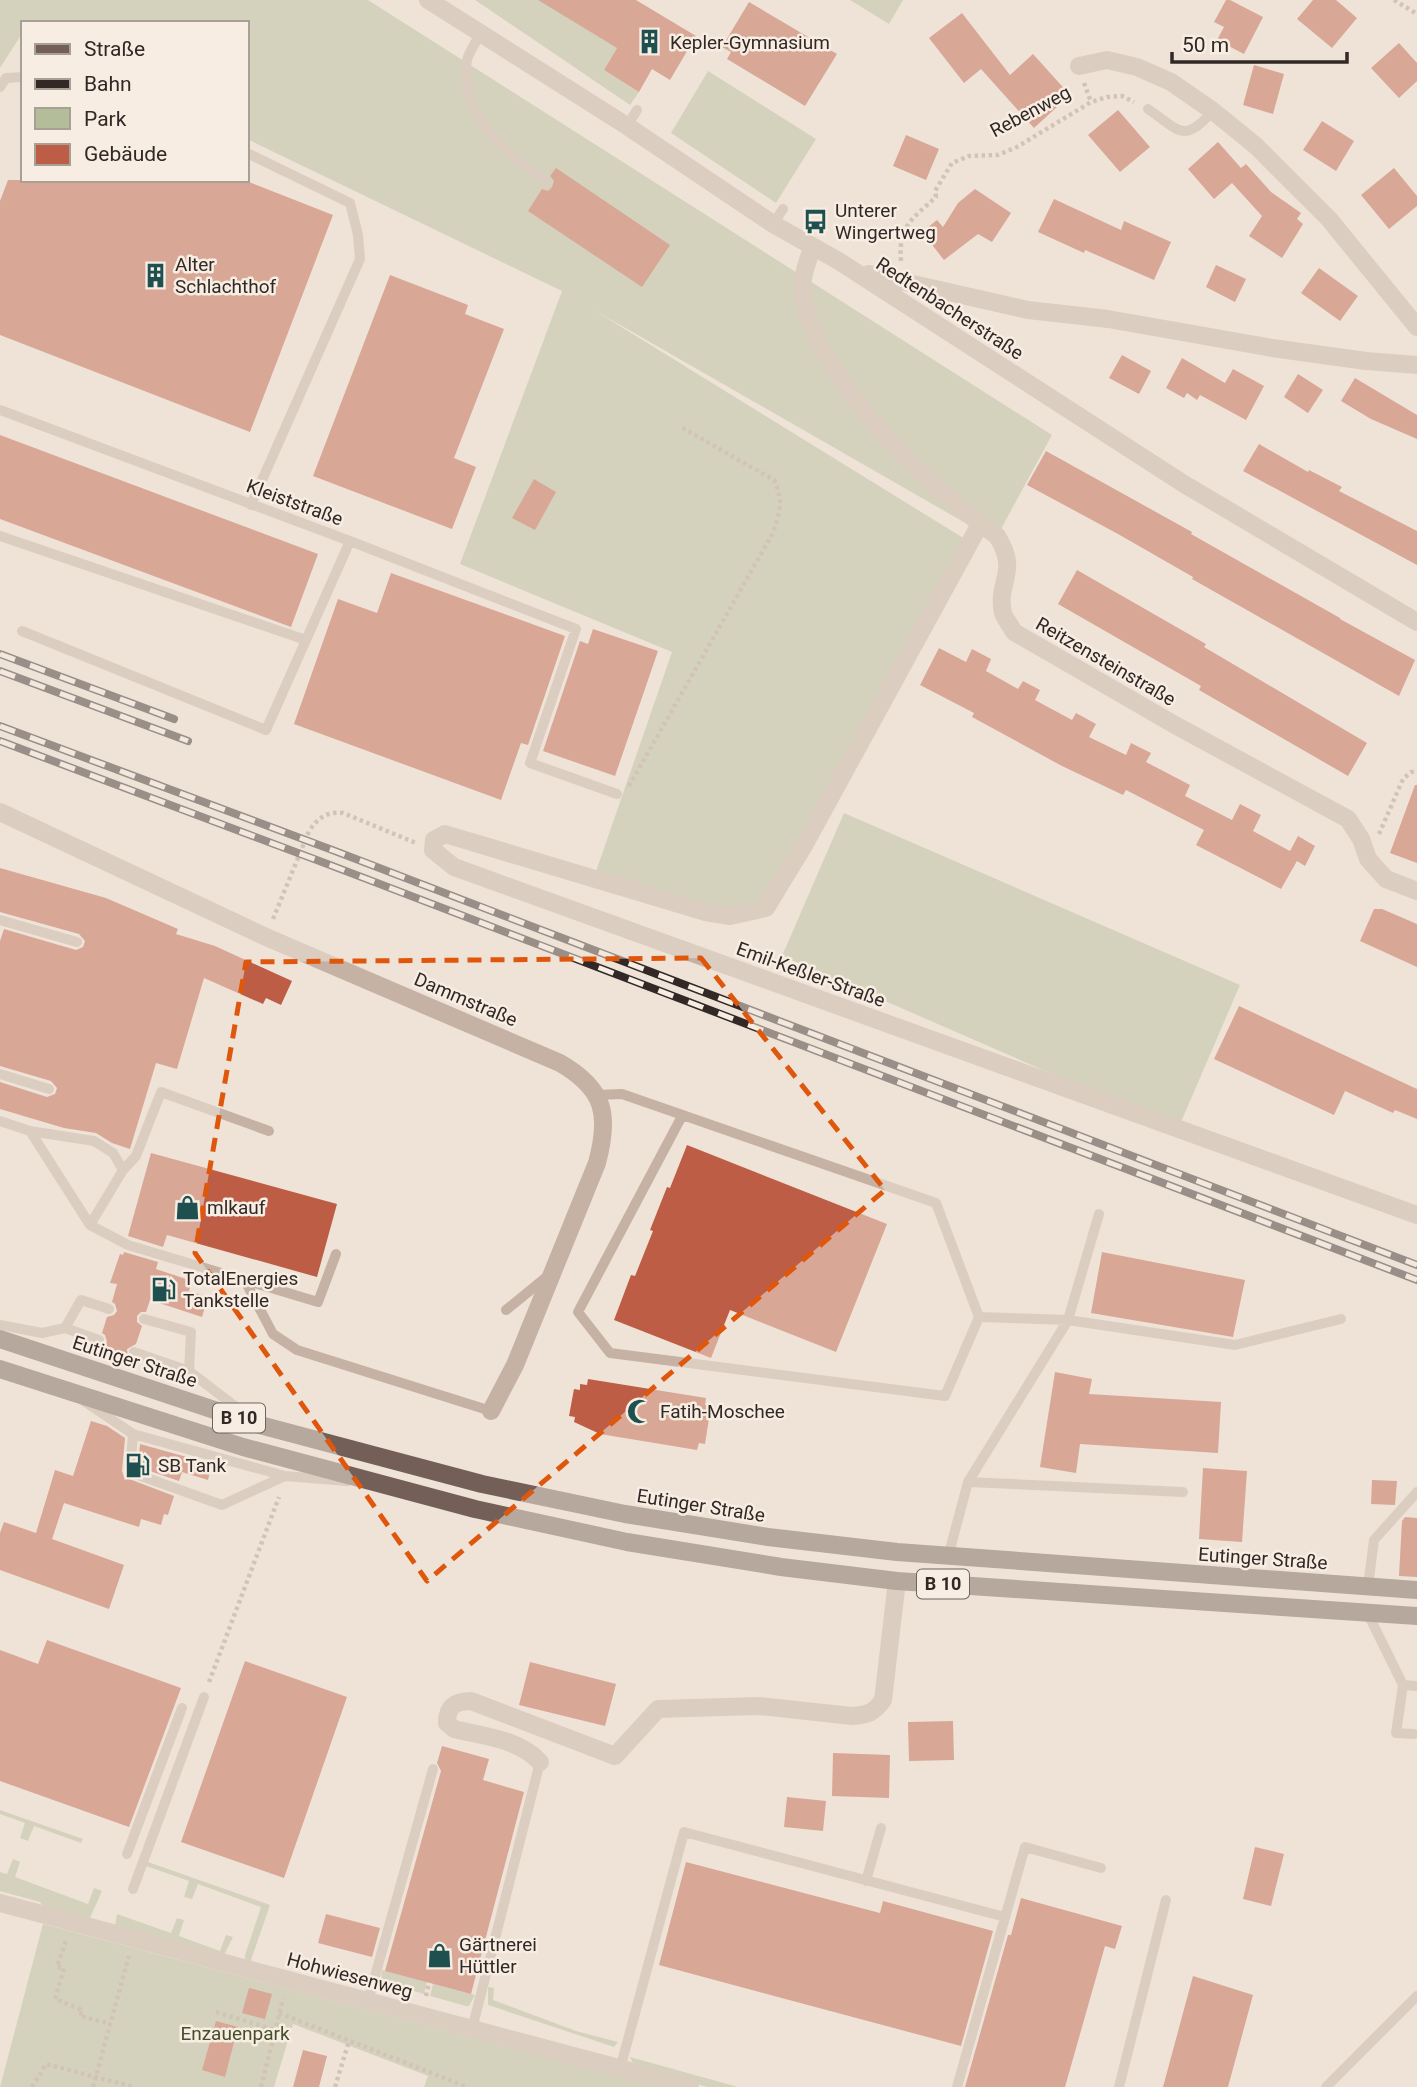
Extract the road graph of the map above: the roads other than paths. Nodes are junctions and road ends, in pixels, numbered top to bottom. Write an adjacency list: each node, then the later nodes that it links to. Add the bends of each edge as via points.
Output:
1 (428, 0): 2 (street, Redtenbacherstraße)
2 (481, 33): 9 (street, Redtenbacherstraße); 11 (lane, via 466,66 467,89 476,114 506,150)
3 (1079, 66): 8 (street, Rebenweg, via 1107,60 1137,67 1171,82)
4 (21, 77): 5 (lane, via 6,78)
5 (0, 87)
6 (1148, 109): 8 (lane, via 1180,131 1190,132)
7 (637, 110): 9 (lane)
8 (1213, 111): 14 (street, Rebenweg, via 1256,146 1329,219 1377,281)
9 (627, 126): 12 (street, Redtenbacherstraße, via 778,217)
10 (248, 153): 17 (lane, via 350,203 359,259)
11 (546, 183)
12 (812, 247): 13 (street, Redtenbacherstraße); 18 (street, Reitzensteinstraße, via 802,287 815,337 852,396 909,463)
13 (837, 260): 15 (street, via 869,274 1028,310); 21 (street, Redtenbacherstraße, via 1184,484)
14 (1415, 320)
15 (1417, 365)
16 (0, 410): 17 (lane, Kleiststraße)
17 (251, 505): 20 (lane, Kleiststraße)
18 (980, 524): 26 (street, Reitzensteinstraße, via 997,536 1006,550 1003,614 1014,632 1348,819 1362,839 1368,859 1386,879); 38 (street, Emil-Keßler-Straße, via 766,908 730,916 705,912 445,834 434,840 433,850 454,867)
19 (0, 536): 23 (lane)
20 (350, 541): 23 (lane); 24 (lane, Kleiststraße, via 576,629 530,763)
21 (1417, 622)
22 (22, 631): 23 (lane, via 266,730)
23 (306, 639)
24 (617, 794)
25 (0, 812): 31 (street, Dammstraße, via 266,937 560,1063 578,1073)
26 (1417, 891)
27 (0, 920): 28 (lane)
28 (77, 943)
29 (0, 1074): 30 (lane)
30 (49, 1088)
31 (597, 1095): 32 (lane, via 622,1094); 41 (street, via 604,1117 603,1142)
32 (681, 1116): 45 (lane, via 936,1203); 45 (lane, via 578,1312 610,1353 946,1396)
33 (0, 1121): 34 (lane)
34 (30, 1131): 36 (lane, via 94,1141 113,1153); 39 (lane)
35 (269, 1131): 36 (lane, via 161,1092 136,1156)
36 (123, 1170): 39 (lane)
37 (1099, 1214): 48 (lane)
38 (1417, 1216)
39 (90, 1226): 42 (lane, via 128,1245)
40 (336, 1254): 42 (lane, via 318,1302)
41 (554, 1271): 44 (lane); 57 (street)
42 (244, 1279): 57 (lane, via 273,1334 297,1350)
43 (110, 1309): 50 (lane, via 81,1300)
44 (506, 1310)
45 (979, 1317): 48 (lane)
46 (144, 1319): 55 (lane, via 191,1332)
47 (1341, 1319): 48 (lane, via 1235,1345)
48 (1068, 1320): 61 (lane)
49 (0, 1325): 50 (lane, via 42,1333)
50 (65, 1328): 52 (lane)
51 (0, 1339): 58 (main road, Eutinger Straße / B 10)
52 (99, 1340)
53 (134, 1352): 55 (lane)
54 (0, 1369): 56 (main road, B 10)
55 (189, 1371): 58 (lane)
56 (67, 1390): 59 (lane); 62 (main road, B 10, via 243,1447)
57 (492, 1411)
58 (260, 1425): 65 (main road, Eutinger Straße / B 10, via 482,1485 625,1514 768,1537)
59 (134, 1434): 60 (lane); 60 (lane, via 130,1472 222,1505)
60 (285, 1476): 62 (lane)
61 (968, 1482): 63 (lane); 65 (lane)
62 (382, 1484): 66 (main road, B 10, via 627,1542)
63 (1183, 1492)
64 (1417, 1492): 67 (lane, via 1374,1540)
65 (948, 1557): 67 (main road, Eutinger Straße / B 10)
66 (897, 1581): 69 (main road, B 10); 76 (street, via 883,1700 867,1715 759,1706 658,1709 615,1756 471,1701 460,1701 447,1714 447,1723 454,1728 511,1743)
67 (1368, 1586): 68 (main road, Eutinger Straße / B 10)
68 (1417, 1590)
69 (1367, 1612): 70 (main road, B 10); 71 (lane)
70 (1417, 1616)
71 (1403, 1685): 72 (lane); 75 (lane, via 1396,1733)
72 (1417, 1686)
73 (204, 1697): 82 (lane)
74 (182, 1708): 79 (lane)
75 (1414, 1734)
76 (540, 1762): 88 (lane)
77 (433, 1769): 87 (lane)
78 (881, 1828): 81 (lane)
79 (127, 1854)
80 (1101, 1868): 85 (lane, via 1025,1847)
81 (866, 1881): 85 (lane); 89 (lane, via 684,1832)
82 (133, 1889)
83 (1166, 1900): 92 (lane)
84 (0, 1903): 87 (street, Hohwiesenweg)
85 (1005, 1917): 91 (lane)
86 (1417, 1996): 93 (lane)
87 (368, 2001): 88 (street, Hohwiesenweg)
88 (472, 2029): 89 (street, Hohwiesenweg)
89 (620, 2068): 90 (street, Hohwiesenweg)
90 (690, 2087)
91 (957, 2087)
92 (1119, 2087)
93 (1326, 2087)

